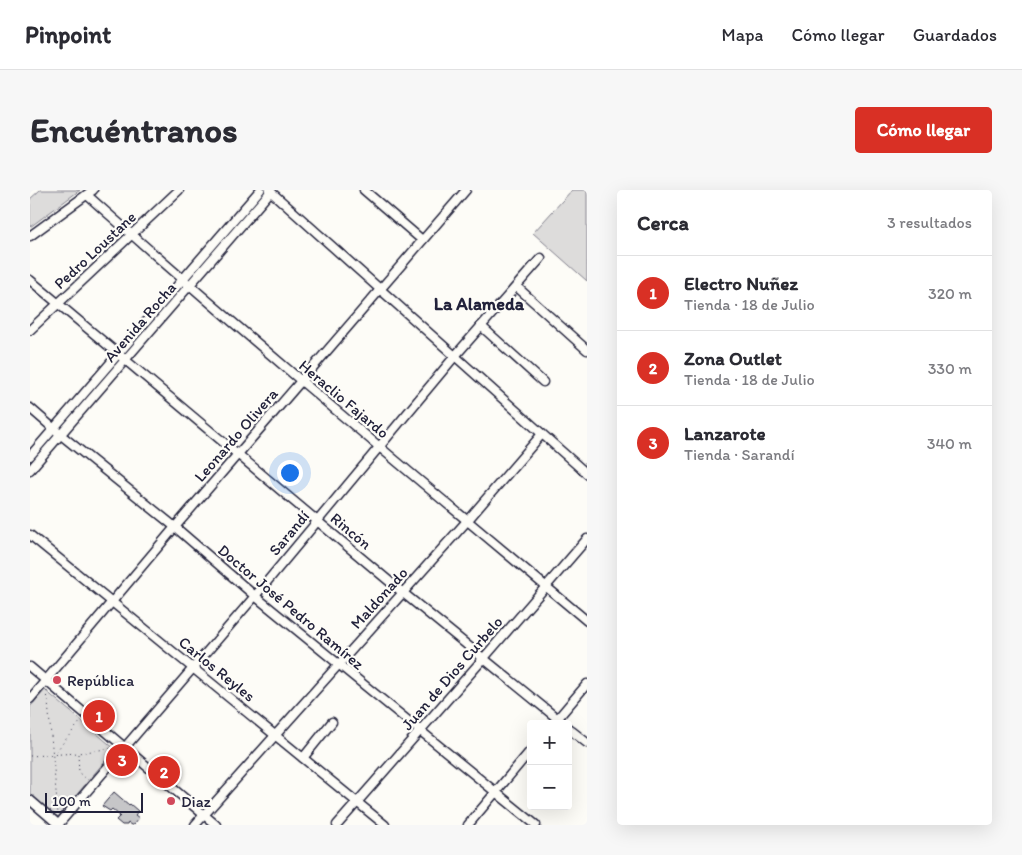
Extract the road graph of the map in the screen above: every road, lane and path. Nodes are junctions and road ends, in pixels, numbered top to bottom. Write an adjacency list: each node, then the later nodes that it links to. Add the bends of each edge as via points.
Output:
1 (179, 190): 7 (street, Pedro Loustane)
2 (260, 190): 12 (street, Avenida Rocha)
3 (364, 190): 9 (street)
4 (466, 190): 9 (street, Leonardo Olivera)
5 (270, 191): 13 (street, Avenida Rocha); 15 (street)
6 (90, 192): 7 (street, Heraclio Fajardo); 8 (street)
7 (132, 235): 12 (street, Heraclio Fajardo); 16 (street, Pedro Loustane)
8 (30, 236)
9 (422, 240): 15 (street, Leonardo Olivera)
10 (541, 258): 14 (street, Sarandí)
11 (30, 280): 16 (street, Rincón)
12 (183, 280): 13 (street, Heraclio Fajardo); 20 (street, Avenida Rocha)
13 (190, 286): 22 (street, Avenida Rocha); 23 (street, Heraclio Fajardo)
14 (517, 287): 17 (street, Sarandí); 19 (street)
15 (380, 288): 21 (street); 23 (street, Leonardo Olivera)
16 (58, 304): 18 (street, Pedro Loustane); 20 (street, Rincón)
17 (481, 326): 21 (street, Sarandí); 24 (street)
18 (30, 330)
19 (587, 350)
20 (118, 354): 22 (street, Rincón); 26 (street, Avenida Rocha)
21 (455, 356): 27 (street); 29 (street, Sarandí)
22 (126, 360): 28 (street, Avenida Rocha); 30 (street, Rincón)
23 (301, 381): 29 (street, Heraclio Fajardo); 30 (street, Leonardo Olivera)
24 (543, 382)
25 (30, 408): 26 (street, Doctor José Pedro Ramírez)
26 (54, 428): 28 (street, Doctor José Pedro Ramírez); 31 (street, Avenida Rocha)
27 (542, 434): 33 (street); 35 (street, Maldonado)
28 (61, 435): 32 (street, Avenida Rocha); 36 (street, Doctor José Pedro Ramírez)
29 (380, 447): 34 (street, Sarandí); 35 (street, Heraclio Fajardo)
30 (239, 454): 34 (street, Rincón); 36 (street, Leonardo Olivera)
31 (30, 456)
32 (30, 470)
33 (587, 474)
34 (318, 520): 40 (street, Rincón); 41 (street, Sarandí)
35 (467, 521): 39 (street, Heraclio Fajardo); 40 (street, Maldonado)
36 (175, 527): 41 (street, Doctor José Pedro Ramírez); 42 (street, Leonardo Olivera)
37 (30, 535): 42 (street, Carlos Reyles)
38 (587, 539): 39 (street, Juan de Dios Curbelo)
39 (546, 586): 43 (street, Heraclio Fajardo); 44 (street, Juan de Dios Curbelo)
40 (402, 592): 44 (street, Rincón); 45 (street, Maldonado)
41 (254, 596): 45 (street, Doctor José Pedro Ramírez); 47 (street, Sarandí)
42 (112, 602): 47 (street, Carlos Reyles); 48 (street, Leonardo Olivera)
43 (587, 621)
44 (483, 659): 52 (street, Rincón); 55 (street, Juan de Dios Curbelo)
45 (338, 664): 55 (street, Doctor José Pedro Ramírez); 57 (street, Maldonado)
46 (30, 667): 48 (street)
47 (192, 667): 57 (street, Carlos Reyles); 59 (street, Sarandí)
48 (46, 681): 50 (street, Leonardo Olivera); 51 (street); 61 (path)
49 (587, 684): 53 (street)
50 (30, 700)
51 (86, 715): 59 (street); 61 (path)
52 (556, 720)
53 (560, 720)
54 (332, 722): 64 (street)
55 (420, 730): 66 (street, Doctor José Pedro Ramírez); 68 (street, Juan de Dios Curbelo)
56 (572, 731): 58 (street)
57 (275, 734): 64 (street, Carlos Reyles); 69 (street, Maldonado)
58 (587, 743)
59 (124, 747): 60 (path); 69 (street); 70 (street, Sarandí)
60 (78, 753): 61 (path); 65 (path, via 79,773)
61 (53, 755): 63 (path); 70 (path)
62 (527, 755): 66 (street)
63 (30, 756)
64 (303, 758): 68 (street, Carlos Reyles)
65 (88, 781)
66 (496, 792): 75 (street); 76 (street, Doctor José Pedro Ramírez)
67 (30, 800): 70 (street)
68 (357, 802): 73 (street, Juan de Dios Curbelo); 74 (street, Carlos Reyles)
69 (204, 815): 71 (street, Maldonado); 72 (street)
70 (58, 825)
71 (195, 825)
72 (216, 825)
73 (337, 825)
74 (385, 825)
75 (468, 825)
76 (536, 825)

